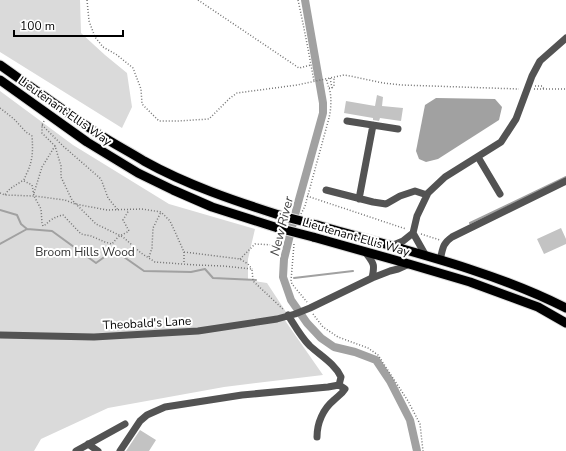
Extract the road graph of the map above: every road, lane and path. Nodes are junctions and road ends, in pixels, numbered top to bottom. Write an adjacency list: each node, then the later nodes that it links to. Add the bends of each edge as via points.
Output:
1 (87, 0): 11 (path, via 94,37 103,47 133,68 141,89 142,104 159,121 209,119 237,93)
2 (198, 0): 6 (path, via 299,68)
3 (298, 0): 6 (path)
4 (566, 38): 25 (street, via 540,61 516,119 502,142)
5 (0, 65): 46 (main road, Lieutenant Ellis Way, bridge, via 96,132 176,176 250,206)
6 (311, 66): 11 (path)
7 (334, 77): 8 (path); 13 (path, via 334,86); 15 (path, via 344,75 402,85)
8 (330, 78): 9 (path); 13 (path)
9 (325, 79): 11 (path); 13 (path)
10 (0, 80): 19 (main road, Lieutenant Ellis Way)
11 (314, 81)
12 (533, 86): 17 (path, via 542,86)
13 (330, 88): 34 (path, via 329,118)
14 (566, 88): 17 (path)
15 (519, 89)
16 (532, 89): 17 (path)
17 (544, 89)
18 (0, 108): 26 (path, via 32,136 31,165)
19 (47, 114): 21 (path); 48 (main road, Lieutenant Ellis Way, bridge, via 114,159 212,207)
20 (347, 121): 22 (street)
21 (42, 125): 24 (path, via 42,133); 37 (path, via 101,179 108,198)
22 (372, 125): 23 (street); 35 (street)
23 (398, 129)
24 (55, 146): 33 (path, via 42,167); 36 (path, via 61,166 61,177)
25 (478, 157): 30 (street); 32 (street, via 445,177)
26 (24, 180): 31 (path); 33 (path, via 32,184)
27 (566, 181): 44 (street)
28 (326, 190): 35 (street)
29 (0, 193): 31 (path)
30 (500, 194)
31 (4, 195): 33 (path)
32 (427, 195): 35 (street, via 415,191 386,204); 41 (street)
33 (34, 196): 36 (path); 42 (path, via 41,209 43,226 57,216 63,215 81,234 112,244)
34 (307, 196): 40 (path); 41 (path)
35 (359, 199)
36 (76, 204): 37 (path); 42 (path, via 96,224)
37 (118, 210): 38 (path)
38 (129, 210): 39 (path); 42 (path, via 124,220 129,231)
39 (162, 212): 47 (path, via 170,221); 50 (path, via 153,228)
40 (301, 215)
41 (413, 232): 44 (path); 46 (street); 49 (street)
42 (120, 236): 50 (path)
43 (283, 240): 51 (path, via 274,245 255,244)
44 (446, 242): 52 (street)
45 (294, 244): 57 (path, via 291,281)
46 (391, 246): 49 (main road, Lieutenant Ellis Way)
47 (184, 252): 51 (path); 53 (path)
48 (366, 253): 54 (main road, Lieutenant Ellis Way); 56 (street, via 374,264)
49 (426, 256): 52 (main road, Lieutenant Ellis Way)
50 (149, 258): 53 (path, via 155,262)
51 (240, 259): 55 (path)
52 (440, 260): 58 (main road, Lieutenant Ellis Way, via 515,285)
53 (184, 264): 55 (path)
54 (409, 264): 56 (street); 61 (main road, Lieutenant Ellis Way, via 470,282 538,307)
55 (252, 269): 60 (path, via 253,281)
56 (372, 278): 59 (street)
57 (305, 299)
58 (566, 308)
59 (309, 310): 60 (street, Theobald's Lane); 70 (path, via 323,327 338,337 368,348 378,356 420,424)
60 (291, 315): 62 (street, Theobald's Lane, via 198,331 94,337); 63 (street, via 302,338 336,368 341,378)
61 (566, 323)
62 (0, 335)
63 (339, 385): 65 (street, via 345,389 323,413); 69 (street, via 242,394 165,408 147,415 140,421)
64 (125, 424): 66 (street)
65 (317, 437)
66 (88, 444): 67 (street); 68 (street)
67 (76, 451)
68 (98, 451)
69 (120, 451)
70 (423, 451)

